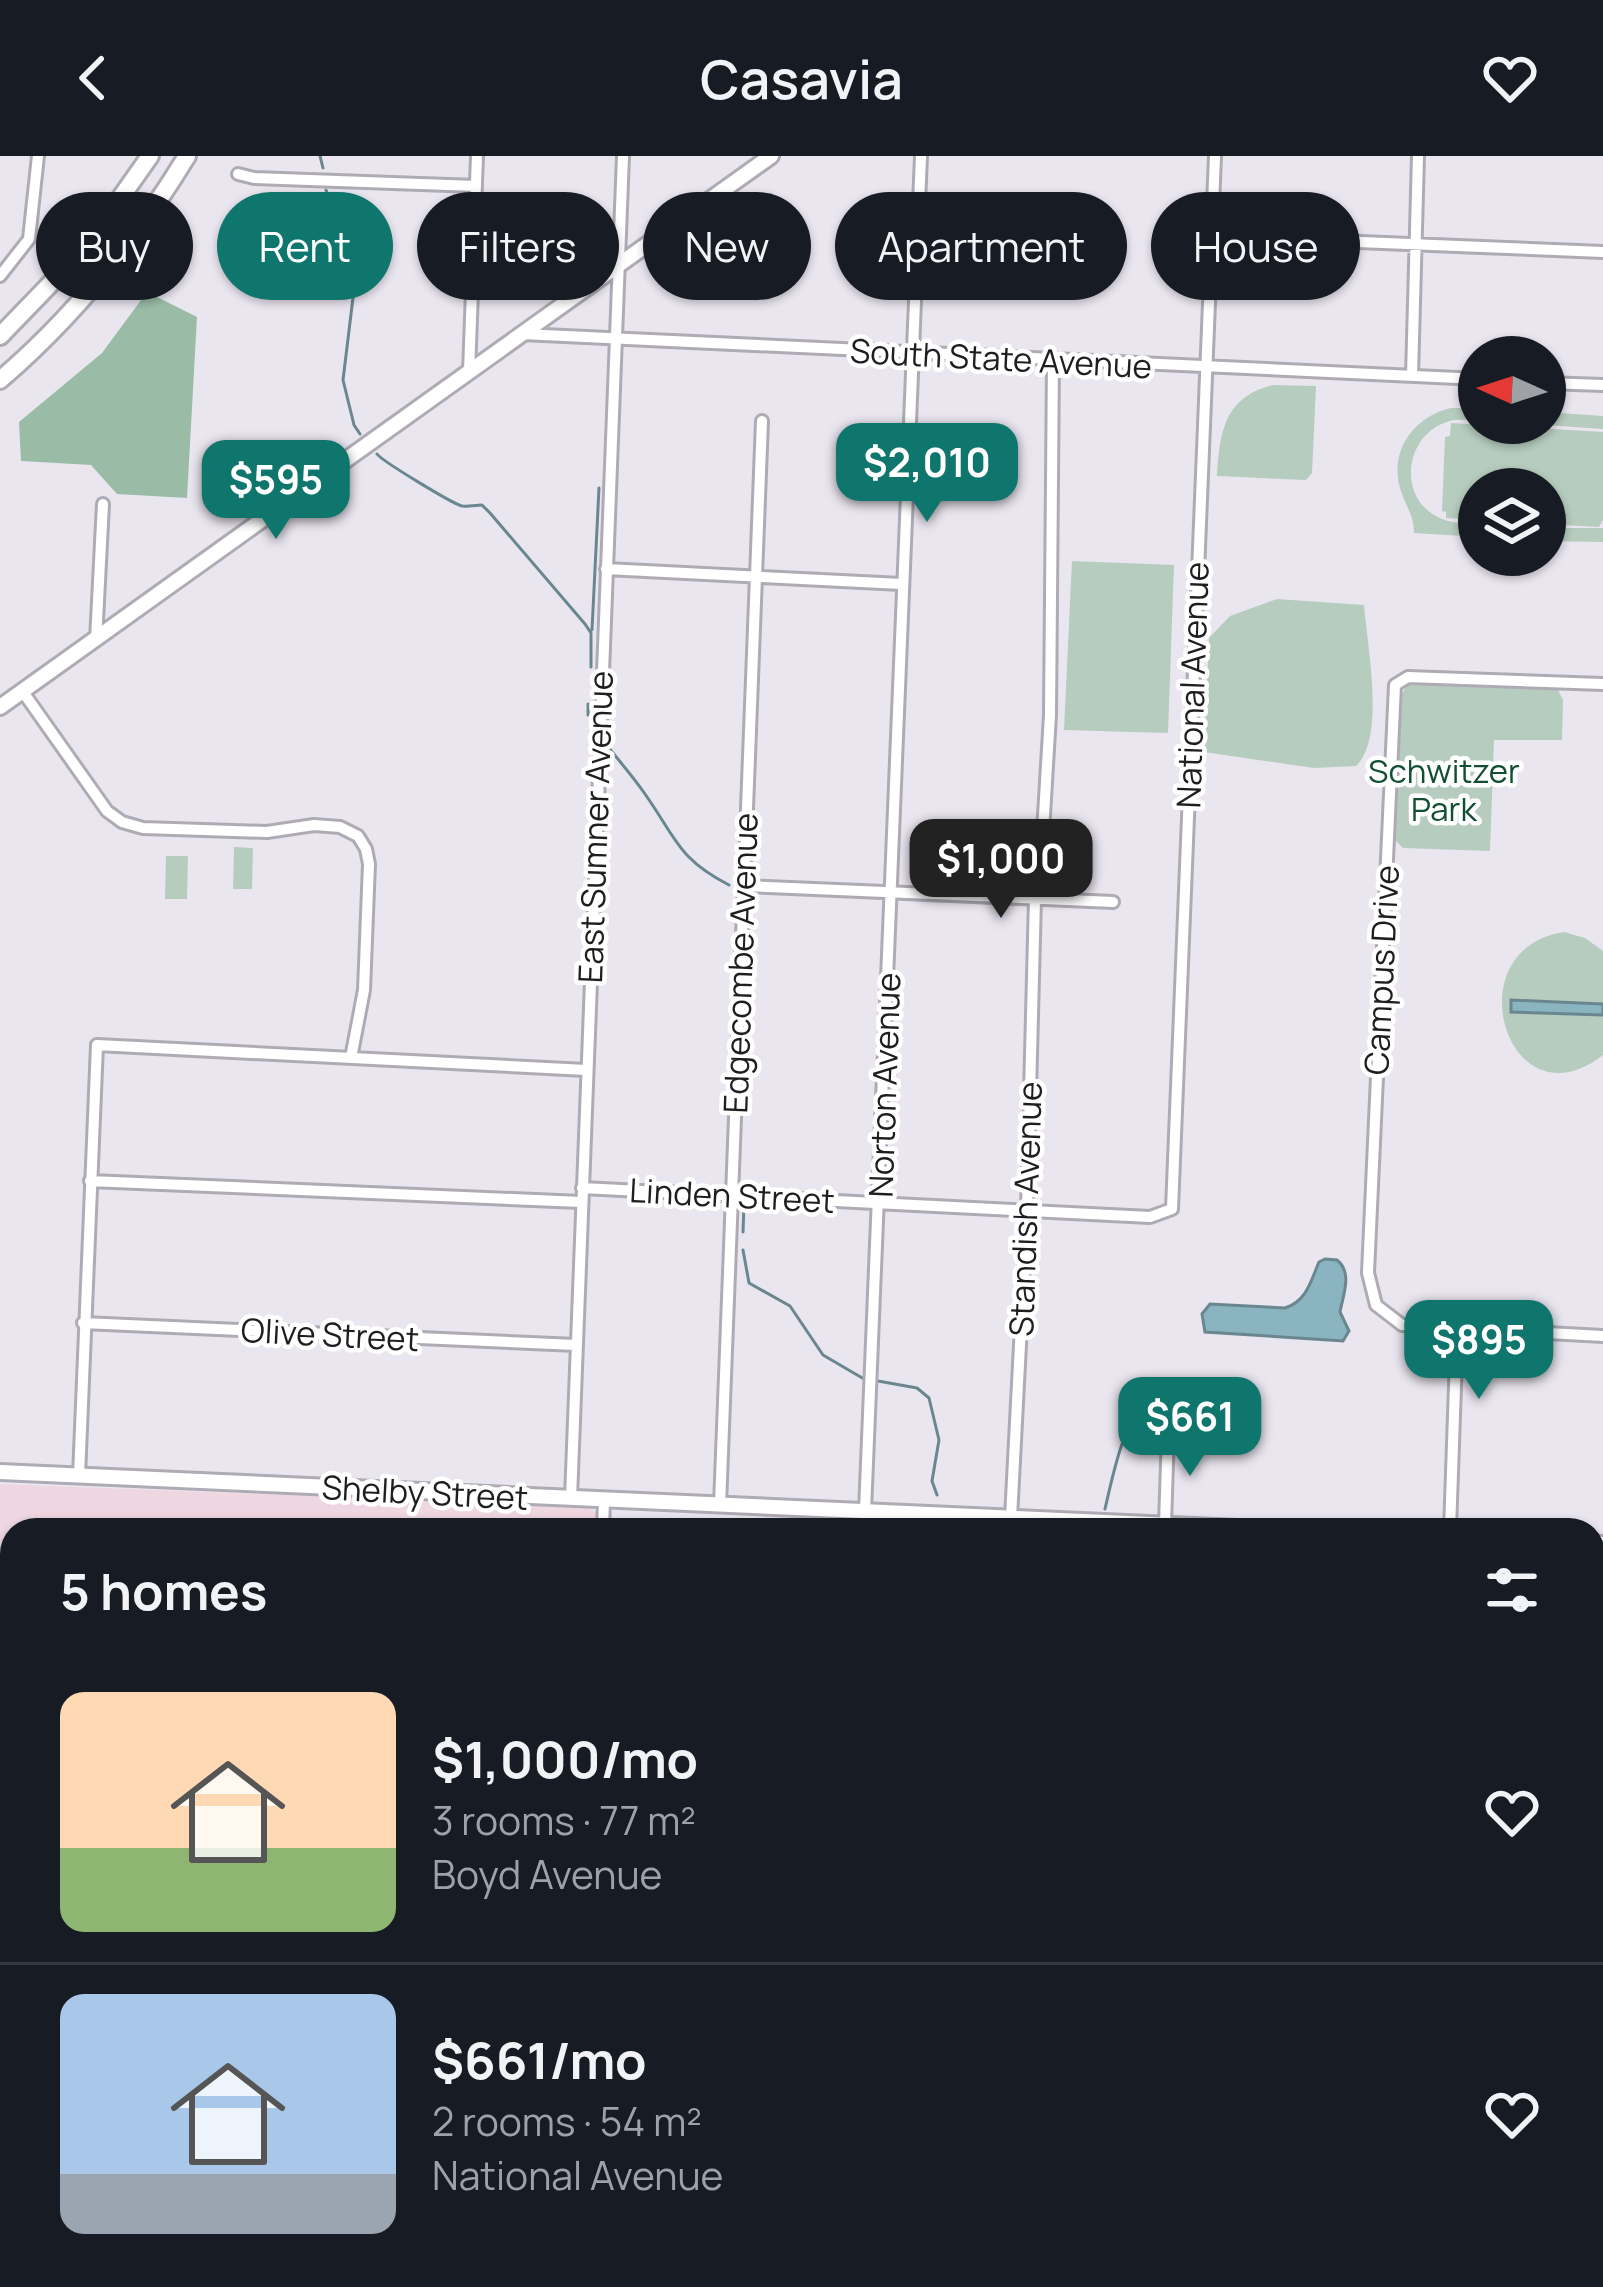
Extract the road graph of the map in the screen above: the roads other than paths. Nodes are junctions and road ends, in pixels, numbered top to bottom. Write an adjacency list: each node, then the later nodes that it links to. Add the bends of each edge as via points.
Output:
1 (38, 156): 18 (street, via 33,220 23,251)
2 (150, 156): 23 (highway, via 86,247)
3 (187, 156): 31 (highway, via 97,286)
4 (477, 156): 11 (street)
5 (622, 156): 13 (street, East Sumner Avenue)
6 (771, 156): 17 (main road)
7 (921, 156): 25 (street, Norton Avenue)
8 (1215, 156): 12 (street, National Avenue)
9 (1418, 156): 15 (street)
10 (238, 174): 11 (street)
11 (476, 186): 28 (street)
12 (1214, 192)
13 (619, 238)
14 (1360, 243): 15 (street)
15 (1414, 245): 16 (street); 29 (street)
16 (1603, 252)
17 (619, 264)
18 (0, 276)
19 (569, 300): 22 (main road)
20 (617, 300): 24 (street, East Sumner Avenue)
21 (1209, 300): 27 (street, National Avenue)
22 (522, 334): 24 (street, South State Avenue); 28 (main road)
23 (0, 336)
24 (616, 339): 25 (street, South State Avenue); 36 (street, East Sumner Avenue)
25 (910, 355): 26 (street, South State Avenue); 38 (street, Norton Avenue)
26 (1053, 361): 27 (street, South State Avenue); 45 (street, Standish Avenue, via 1050,715)
27 (1206, 367): 29 (street, South State Avenue); 55 (street, National Avenue)
28 (469, 372): 39 (main road)
29 (1412, 376): 30 (street, South State Avenue)
30 (1458, 379)
31 (0, 380)
32 (1566, 383): 33 (street)
33 (1603, 386)
34 (762, 421): 37 (street, Edgecombe Avenue)
35 (103, 504): 39 (street)
36 (606, 569): 37 (street); 48 (street, East Sumner Avenue)
37 (756, 576): 38 (street); 43 (street, Edgecombe Avenue)
38 (901, 584): 44 (street, Norton Avenue)
39 (95, 640): 41 (main road)
40 (1603, 684): 57 (street, Campus Drive, via 1408,676 1394,685 1368,1284 1395,1322)
41 (23, 692): 42 (main road); 47 (street, via 122,822 259,832 335,826 356,835 367,849 364,986)
42 (0, 707)
43 (745, 886): 44 (street); 51 (street, Edgecombe Avenue)
44 (892, 892): 45 (street); 53 (street, Norton Avenue)
45 (1037, 899): 46 (street); 54 (street, Standish Avenue)
46 (1113, 902)
47 (351, 1058): 48 (street); 49 (street, via 98,1045)
48 (586, 1070): 50 (street, East Sumner Avenue)
49 (90, 1181): 52 (street, Linden Street); 56 (street)
50 (582, 1188): 51 (street, Linden Street); 52 (street, East Sumner Avenue)
51 (730, 1195): 53 (street, Linden Street); 65 (street, Edgecombe Avenue)
52 (581, 1202): 59 (street, East Sumner Avenue)
53 (878, 1202): 54 (street, Linden Street); 66 (street, Norton Avenue)
54 (1027, 1210): 55 (street, Linden Street); 68 (street, Standish Avenue)
55 (1169, 1213)
56 (83, 1323): 59 (street, Olive Street); 62 (street)
57 (1457, 1329): 58 (street); 70 (street)
58 (1603, 1336)
59 (576, 1346): 63 (street, East Sumner Avenue)
60 (1168, 1432): 69 (street)
61 (0, 1472): 62 (main road, Shelby Street)
62 (79, 1476): 63 (main road, Shelby Street)
63 (572, 1498): 64 (main road, Shelby Street)
64 (604, 1500): 65 (main road, Shelby Street); 67 (street)
65 (720, 1505): 66 (main road, Shelby Street)
66 (865, 1511): 68 (main road, Shelby Street)
67 (603, 1518)
68 (1011, 1518)
69 (1165, 1518)
70 (1450, 1518)

